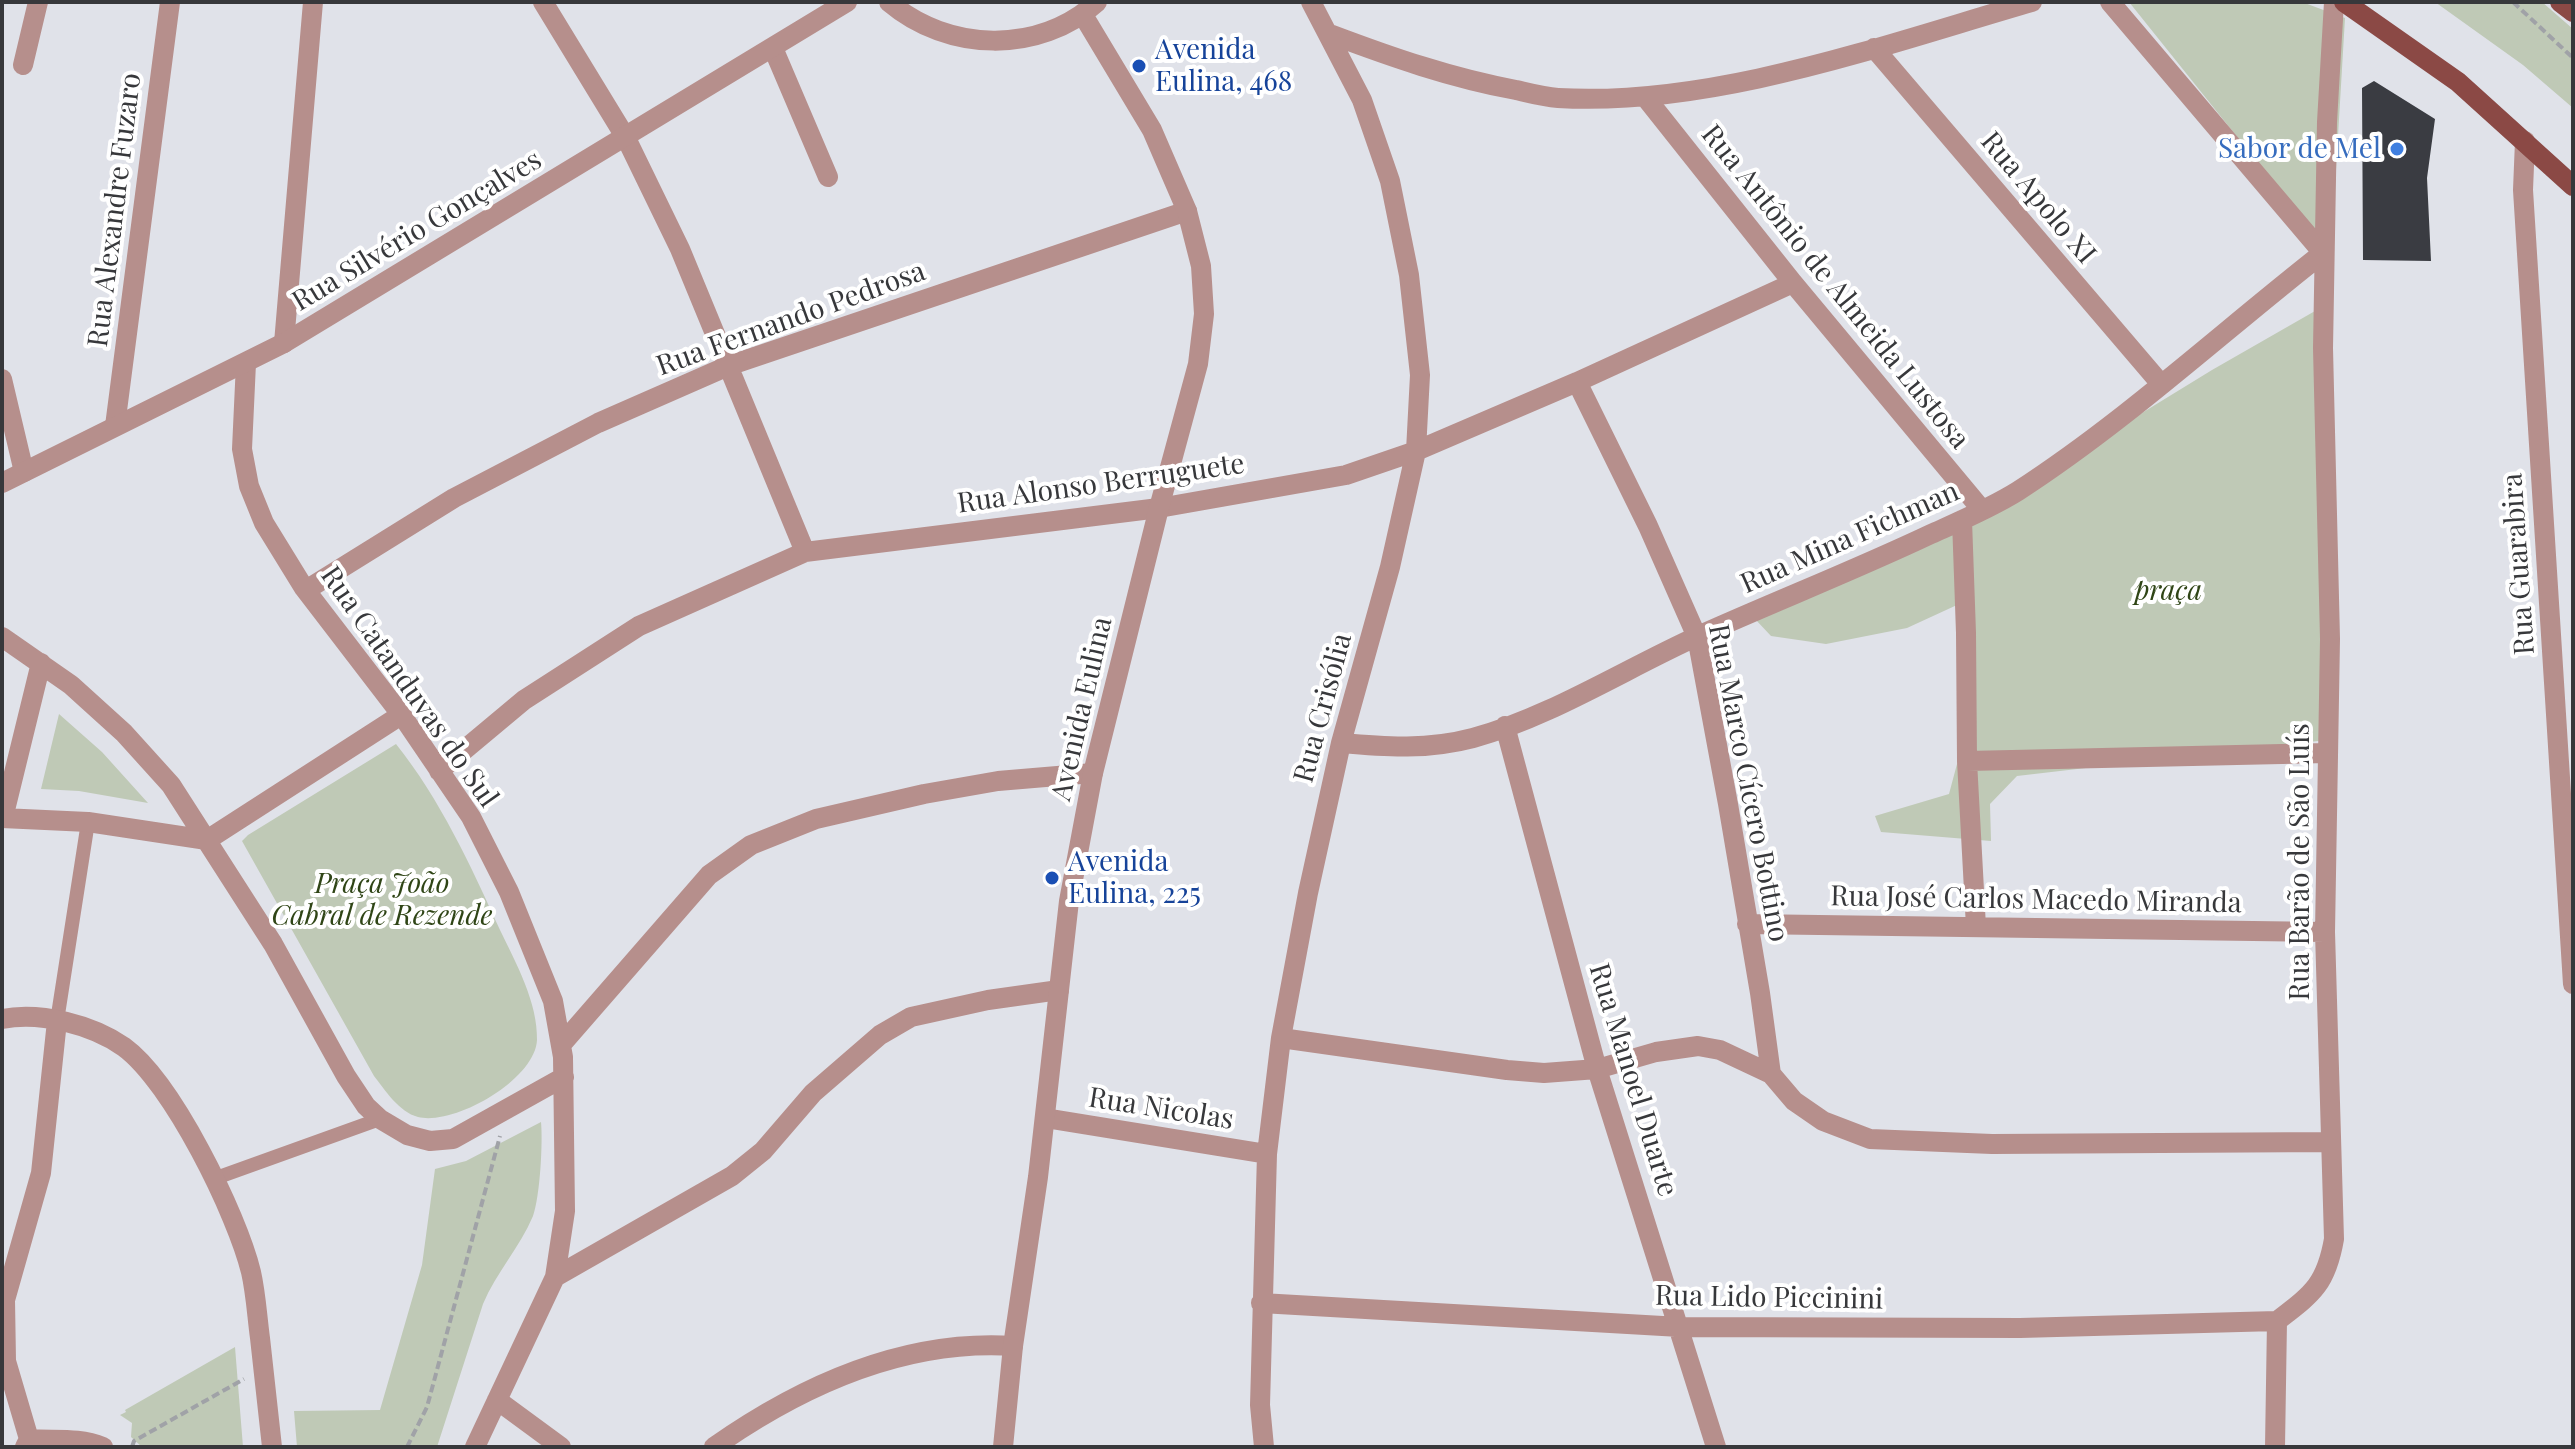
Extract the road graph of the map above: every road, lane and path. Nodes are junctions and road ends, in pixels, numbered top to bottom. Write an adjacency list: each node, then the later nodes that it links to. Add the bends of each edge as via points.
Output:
1 (38, 2): 20 (street)
2 (170, 2): 35 (street, Rua Alexandre Fuzaro)
3 (313, 2): 29 (street)
4 (543, 2): 22 (street)
5 (847, 2): 17 (street, Rua Silvério Gonçalves)
6 (889, 2): 14 (street, via 949,37 995,43 1041,35)
7 (1311, 2): 16 (street, Rua Crisólia)
8 (2032, 2): 18 (street)
9 (2110, 2): 27 (street)
10 (2334, 2): 27 (street, Rua Barão de São Luís)
11 (2344, 2): 23 (main road, via 2458,82)
12 (2513, 2): 19 (path)
13 (2560, 2): 15 (main road)
14 (1090, 8): 26 (street, Avenida Eulina)
15 (2573, 12)
16 (1330, 34): 21 (street, via 1477,83 1555,97); 36 (street, Rua Crisólia, via 1362,100 1390,181 1407,262 1420,375)
17 (773, 48): 22 (street, Rua Silvério Gonçalves); 24 (street)
18 (1874, 48): 21 (street, via 1748,80); 34 (street, Rua Apolo XI)
19 (2573, 58)
20 (23, 65)
21 (1646, 98): 28 (street, Rua Antônio de Almeida Lustosa)
22 (626, 138): 29 (street, Rua Silvério Gonçalves); 31 (street)
23 (2525, 141): 25 (main road); 60 (street, Rua Guarabira, via 2523,190)
24 (828, 177)
25 (2573, 186)
26 (1187, 211): 31 (street, Rua Fernando Pedrosa); 39 (street, Avenida Eulina, via 1201,266 1204,314 1198,364)
27 (2323, 253): 34 (street, Rua Mina Fichman); 50 (street, Rua Barão de São Luís)
28 (1793, 283): 33 (street, Rua Alonso Berruguete); 40 (street, Rua Antônio de Almeida Lustosa)
29 (284, 343): 30 (street, Rua Silvério Gonçalves)
30 (246, 363): 35 (street, Rua Silvério Gonçalves); 43 (street, Rua Catanduvas do Sul, via 242,449 249,486 264,523)
31 (728, 366): 42 (street); 43 (street, Rua Fernando Pedrosa, via 598,423 454,498)
32 (2, 379): 37 (street)
33 (1577, 382): 36 (street, Rua Alonso Berruguete); 45 (street, Rua Marco Cícero Bottino)
34 (2161, 384): 40 (street, Rua Mina Fichman, via 2057,465)
35 (115, 426): 37 (street, Rua Silvério Gonçalves)
36 (1416, 451): 39 (street, Rua Alonso Berruguete, via 1346,475); 49 (street, Rua Crisólia)
37 (24, 472): 38 (street, Rua Silvério Gonçalves)
38 (2, 483)
39 (1159, 508): 42 (street, Rua Alonso Berruguete); 53 (street, Avenida Eulina)
40 (1982, 510): 41 (street, Rua Mina Fichman)
41 (1962, 520): 45 (street, Rua Mina Fichman); 51 (street)
42 (805, 552): 52 (street, Rua Alonso Berruguete, via 639,626 524,700)
43 (306, 590): 47 (street, Rua Catanduvas do Sul)
44 (2, 637): 46 (street)
45 (1697, 637): 48 (street, Rua Mina Fichman); 57 (street, Rua Marco Cícero Bottino)
46 (41, 663): 54 (street); 56 (street, via 124,733 171,785)
47 (401, 715): 52 (street, Rua Catanduvas do Sul); 56 (street)
48 (1505, 726): 49 (street, Rua Mina Fichman, via 1441,745); 66 (street, Rua Manoel Duarte)
49 (1341, 743): 64 (street, Rua Crisólia)
50 (2327, 753): 51 (street); 59 (street, Rua Barão de São Luís)
51 (1967, 761): 58 (street)
52 (439, 771): 65 (street, Rua Catanduvas do Sul, via 471,817 509,892 553,1001)
53 (1093, 773): 61 (street, Avenida Eulina); 65 (street, via 924,794 816,819 751,845 709,875)
54 (3, 818): 55 (street)
55 (88, 822): 56 (street); 63 (lane)
56 (207, 840): 70 (street, via 273,944 346,1076)
57 (1747, 924): 58 (street, Rua José Carlos Macedo Miranda); 67 (street, Rua Marco Cícero Bottino)
58 (1976, 927): 59 (street, Rua José Carlos Macedo Miranda)
59 (2325, 932): 71 (street, Rua Barão de São Luís)
60 (2573, 984)
61 (1059, 990): 69 (street, Avenida Eulina); 75 (street, via 911,1017 880,1035 813,1093 763,1151 732,1176)
62 (2, 1019): 63 (street)
63 (57, 1021): 74 (street, via 103,1036 140,1062); 77 (street, via 41,1173)
64 (1281, 1038): 66 (street, via 1507,1070); 73 (street, Rua Crisólia)
65 (561, 1045): 68 (street, Rua Catanduvas do Sul)
66 (1597, 1069): 67 (street, via 1698,1046 1720,1050); 79 (street, Rua Manoel Duarte)
67 (1771, 1074): 71 (street, via 1794,1101 1823,1121 1870,1139 1992,1144)
68 (564, 1077): 70 (street, via 453,1139 407,1135); 75 (street, Rua Catanduvas do Sul, via 565,1211)
69 (1045, 1118): 73 (street, Rua Nicolas); 80 (street, Avenida Eulina)
70 (380, 1119): 74 (lane)
71 (2330, 1142): 78 (street, Rua Barão de São Luís, via 2334,1239 2329,1267 2311,1294)
72 (497, 1148): 87 (path, via 427,1407)
73 (1267, 1154): 76 (street, Rua Crisólia)
74 (216, 1178): 81 (street, via 251,1271)
75 (555, 1277): 82 (street, Rua Catanduvas do Sul)
76 (1261, 1303): 79 (street, Rua Lido Piccinini); 92 (street, Rua Crisólia)
77 (3, 1314): 83 (street, via 6,1361)
78 (2277, 1321): 79 (street, Rua Lido Piccinini, via 2020,1328); 94 (street)
79 (1680, 1327): 93 (street, Rua Manoel Duarte)
80 (1013, 1346): 90 (street, via 958,1346 851,1373 807,1389); 91 (street, Avenida Eulina)
81 (263, 1368): 85 (path, via 134,1441); 86 (street)
82 (497, 1400): 88 (street, Rua Catanduvas do Sul); 89 (street)
83 (27, 1443): 84 (street, via 64,1438)
84 (103, 1447)
85 (132, 1447)
86 (272, 1447)
87 (407, 1447)
88 (475, 1447)
89 (561, 1447)
90 (714, 1447)
91 (1003, 1447)
92 (1264, 1447)
93 (1716, 1447)
94 (2275, 1447)

